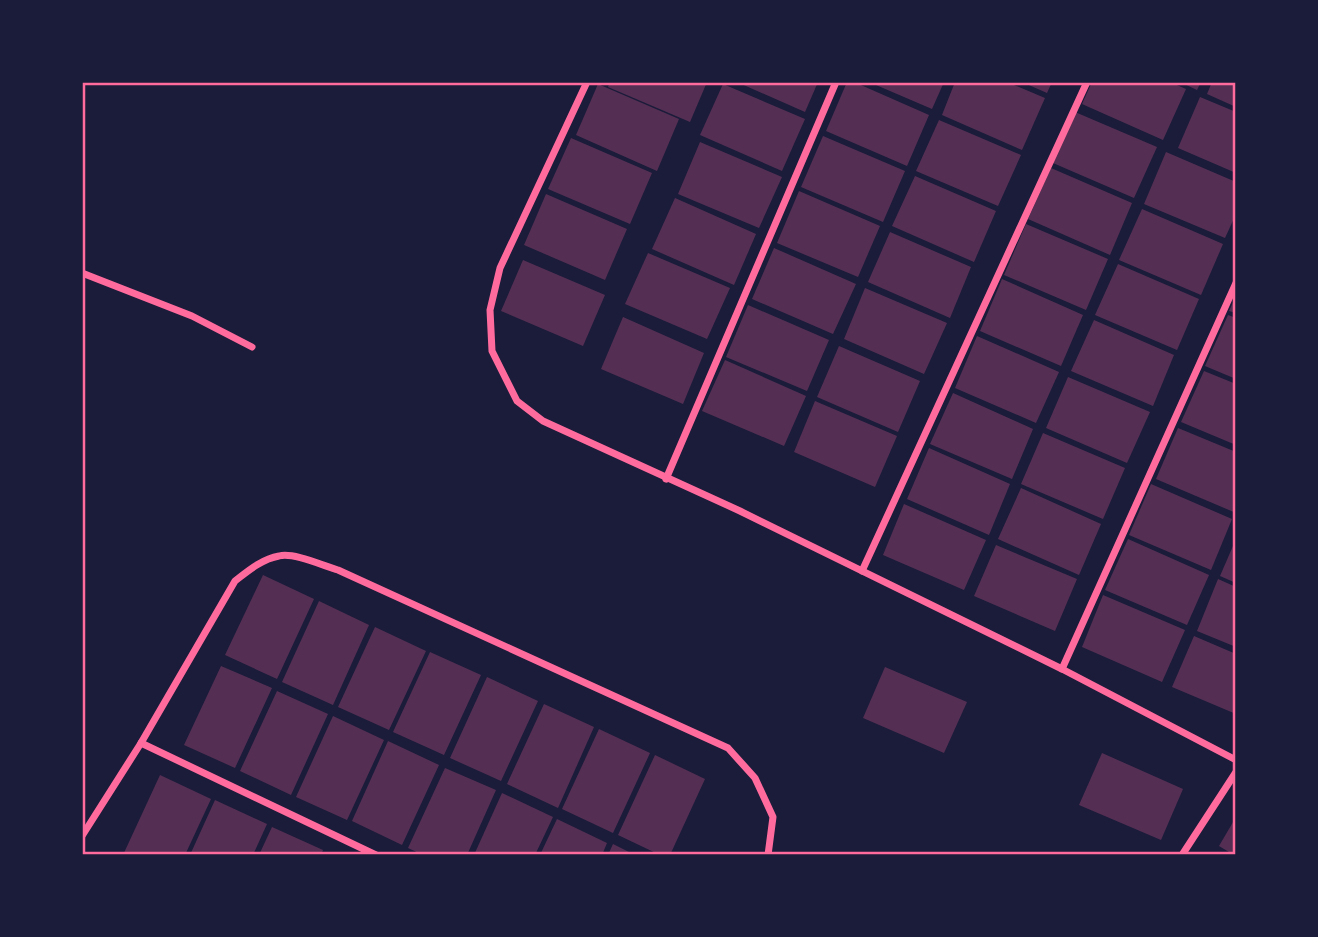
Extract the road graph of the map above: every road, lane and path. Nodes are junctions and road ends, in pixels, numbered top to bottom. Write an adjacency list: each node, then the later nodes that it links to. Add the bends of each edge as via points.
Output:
1 (587, 82): 7 (street, via 500,268 490,310 492,351 517,401 543,421)
2 (836, 82): 7 (street)
3 (1087, 82): 8 (street)
4 (82, 273): 6 (street, via 191,316)
5 (1236, 283): 9 (street)
6 (252, 347)
7 (666, 479): 8 (street)
8 (862, 571): 9 (street)
9 (1062, 669): 11 (street)
10 (141, 743): 13 (street); 14 (street); 15 (street, via 235,581 281,555 338,570 728,748 755,778 773,817)
11 (1236, 760)
12 (1236, 772): 16 (street)
13 (82, 836)
14 (376, 855)
15 (768, 855)
16 (1182, 855)

